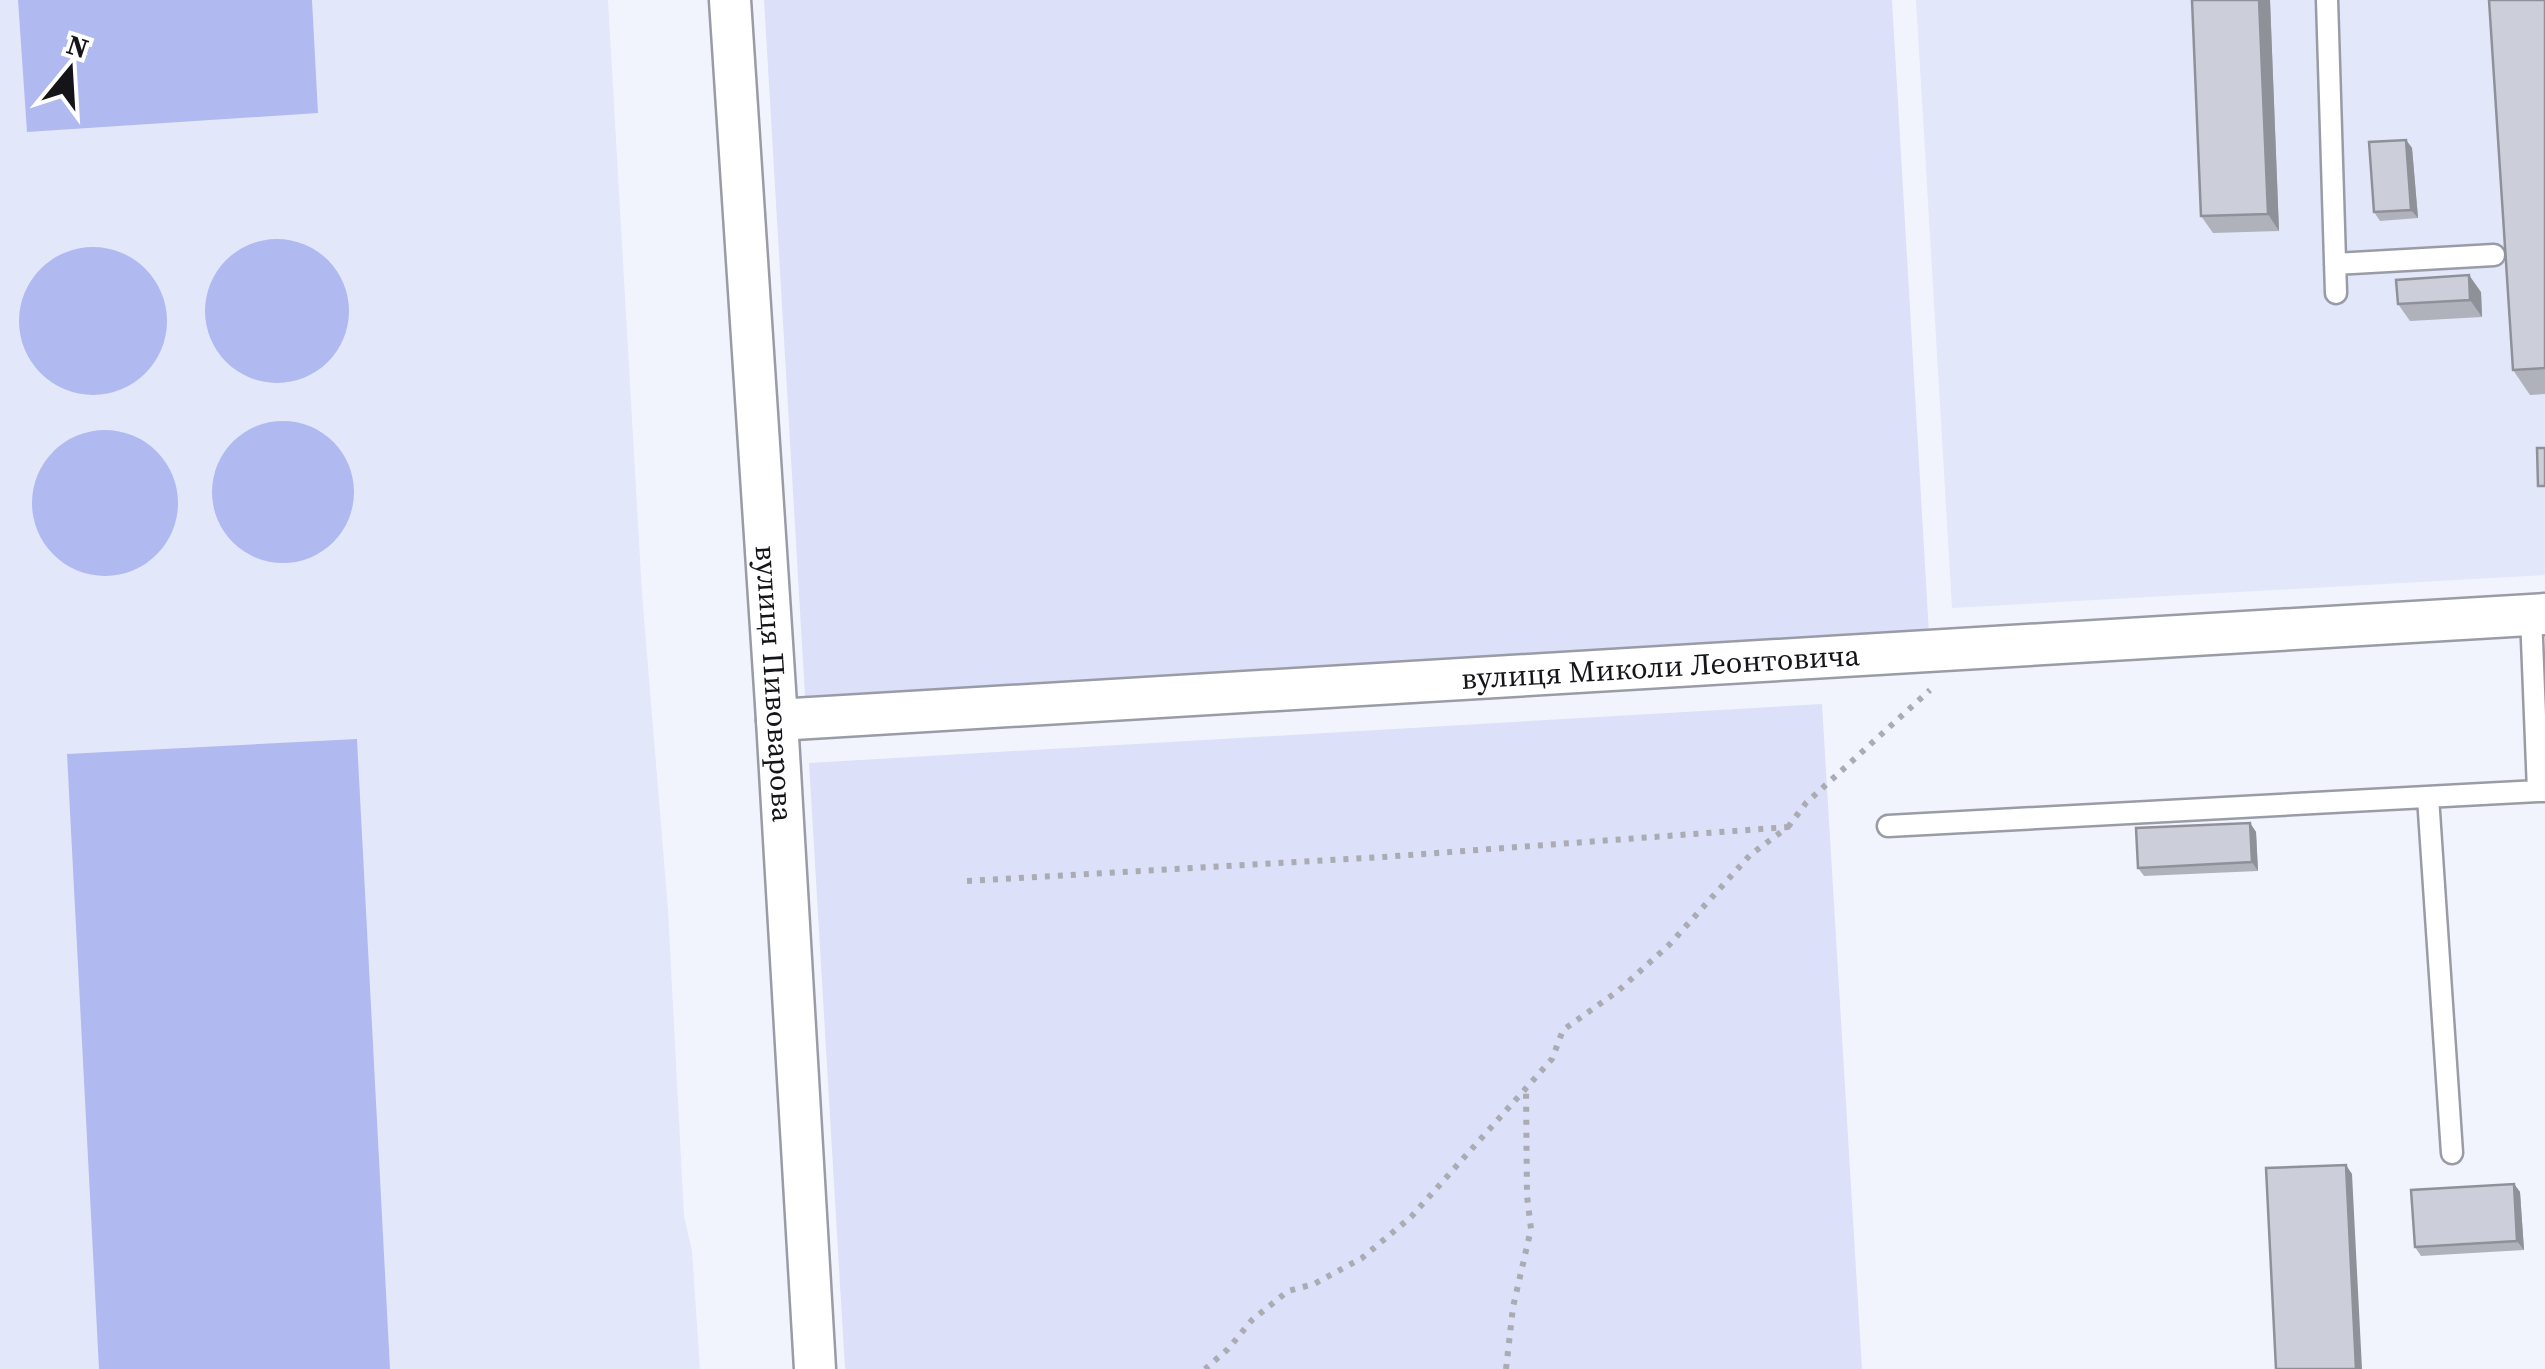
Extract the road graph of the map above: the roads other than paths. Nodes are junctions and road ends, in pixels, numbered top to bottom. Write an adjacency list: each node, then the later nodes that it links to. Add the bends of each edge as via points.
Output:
1 (730, 0): 7 (street, вулиця Пивоварова)
2 (2327, 0): 4 (lane)
3 (2494, 255): 4 (lane)
4 (2336, 264): 5 (lane)
5 (2336, 293)
6 (2538, 615): 7 (street, вулиця Миколи Леонтовича); 8 (lane)
7 (777, 720): 12 (street, вулиця Пивоварова)
8 (2541, 791): 9 (lane)
9 (2428, 797): 10 (lane); 11 (lane)
10 (1888, 826)
11 (2452, 1154)
12 (814, 1369)

